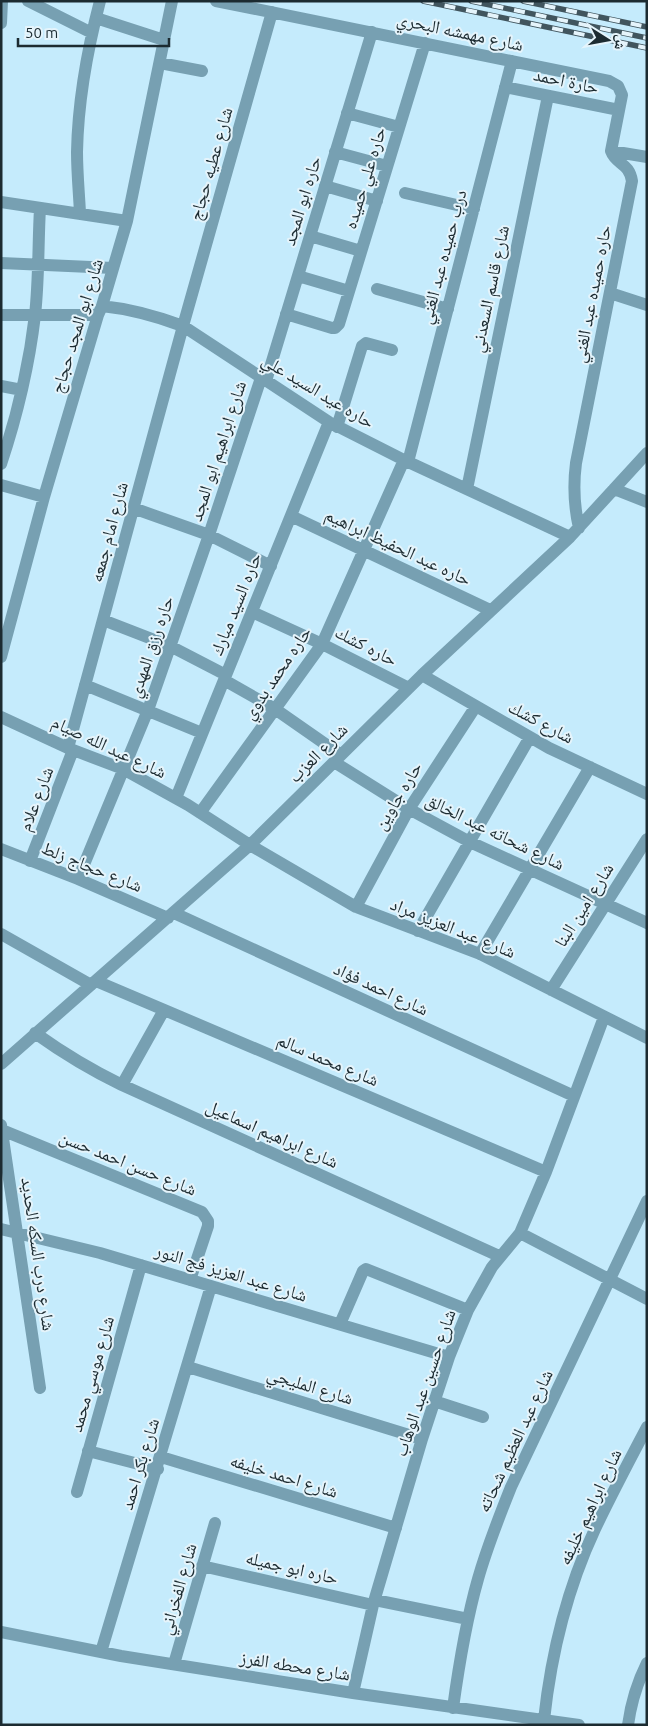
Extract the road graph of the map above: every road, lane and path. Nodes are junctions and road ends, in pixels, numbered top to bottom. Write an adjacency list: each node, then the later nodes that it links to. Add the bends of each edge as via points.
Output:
1 (2, 1): 8 (street)
2 (28, 1): 10 (street)
3 (100, 1): 7 (street)
4 (172, 1): 11 (street, شارع ابو المجد حجاج)
5 (216, 1): 6 (street, شارع مهمشه البحري)
6 (272, 12): 9 (street, شارع مهمشه البحري); 48 (street, شارع عطيه حجاج)
7 (96, 18): 10 (street); 11 (street)
8 (1, 23)
9 (372, 32): 12 (street, شارع مهمشه البحري); 19 (street, حاره ابو المجد)
10 (92, 33): 31 (street, via 78,126)
11 (164, 40): 14 (street, شارع ابو المجد حجاج)
12 (425, 43): 13 (street, شارع مهمشه البحري); 20 (street, حاره علي حميده)
13 (512, 61): 16 (street, درب حميده عبد الغني); 18 (street, شارع مهمشه البحري, via 609,80 620,90)
14 (160, 63): 15 (street); 32 (street, شارع ابو المجد حجاج)
15 (202, 71)
16 (506, 87): 17 (street, حارة احمد); 30 (street, درب حميده عبد الغني)
17 (548, 96): 18 (street, حارة احمد); 59 (street, شارع قاسم السعدني)
18 (619, 110): 21 (street)
19 (347, 113): 20 (street); 22 (street, حاره ابو المجد)
20 (399, 127): 24 (street, حاره علي حميده)
21 (611, 150): 23 (street); 41 (street, حاره حميده عبد الغني, via 630,171 632,181)
22 (335, 152): 24 (street); 25 (street, حاره ابو المجد)
23 (647, 157)
24 (387, 166): 27 (street, حاره علي حميده)
25 (325, 186): 27 (street); 33 (street, حاره ابو المجد)
26 (404, 193): 30 (street)
27 (376, 200): 34 (street, حاره علي حميده)
28 (1, 202): 29 (street)
29 (40, 208): 31 (street); 36 (street)
30 (474, 209): 43 (street, درب حميده عبد الغني)
31 (80, 213): 32 (street)
32 (127, 221): 37 (street, شارع ابو المجد حجاج)
33 (310, 236): 34 (street); 38 (street, حاره ابو المجد)
34 (361, 251): 40 (street, حاره علي حميده)
35 (1, 264): 36 (street)
36 (37, 265): 37 (street); 45 (street)
37 (113, 268): 44 (street, شارع ابو المجد حجاج)
38 (298, 276): 40 (street); 46 (street, حاره ابو المجد)
39 (377, 289): 43 (street)
40 (349, 291): 46 (street, حاره علي حميده, via 336,328)
41 (610, 293): 42 (street); 64 (street, حاره حميده عبد الغني, via 576,463)
42 (647, 305)
43 (448, 309): 55 (street, درب حميده عبد الغني)
44 (100, 310): 45 (street, حاره عيد السيد علي); 48 (street, حاره عيد السيد علي, via 130,309); 60 (street, شارع ابو المجد حجاج)
45 (35, 314): 47 (street, حاره عيد السيد علي); 52 (street)
46 (286, 314): 50 (street, حاره ابو المجد)
47 (1, 315)
48 (183, 326): 50 (street, حاره عيد السيد علي); 62 (street, شارع امام جمعه)
49 (392, 350): 53 (street, حاره السيد مبارك, via 366,343 362,346)
50 (264, 380): 53 (street, حاره عيد السيد علي); 65 (street, شارع ابراهيم ابو المجد)
51 (1, 386): 52 (street)
52 (22, 390): 56 (street)
53 (333, 425): 55 (street, حاره عيد السيد علي); 63 (street, حاره السيد مبارك)
54 (647, 453): 58 (street, شارع العزب)
55 (406, 461): 59 (street, حاره عيد السيد علي); 66 (street, حاره محمد بدوي)
56 (1, 464)
57 (1, 485): 60 (street)
58 (614, 489): 61 (street); 64 (street, شارع العزب)
59 (467, 490): 64 (street, حاره عيد السيد علي)
60 (44, 497): 71 (street, شارع ابو المجد حجاج)
61 (647, 502)
62 (133, 508): 65 (street); 70 (street, شارع امام جمعه)
63 (291, 516): 66 (street, حاره عبد الحفيظ ابراهيم); 67 (street, حاره السيد مبارك)
64 (574, 532): 68 (street, شارع العزب)
65 (209, 536): 67 (street); 73 (street, حاره رزق المهدي)
66 (363, 550): 68 (street, حاره عبد الحفيظ ابراهيم); 72 (street, حاره محمد بدوي)
67 (271, 566): 69 (street, حاره السيد مبارك)
68 (490, 610): 75 (street, شارع العزب)
69 (252, 612): 72 (street, حاره كشك); 76 (street, حاره السيد مبارك)
70 (103, 620): 73 (street, شارع شحاته عبد الخالق); 77 (street, شارع امام جمعه)
71 (4, 638): 74 (street, شارع ابو المجد حجاج)
72 (322, 644): 78 (street, حاره كشك); 80 (street, حاره محمد بدوي)
73 (170, 646): 76 (street, شارع شحاته عبد الخالق); 81 (street, حاره رزق المهدي)
74 (1, 657)
75 (422, 675): 78 (street, شارع العزب); 79 (street, شارع كشك)
76 (225, 677): 80 (street, شارع شحاته عبد الخالق); 83 (street, حاره السيد مبارك)
77 (85, 685): 81 (street); 85 (street, شارع امام جمعه)
78 (409, 688): 86 (street, شارع العزب)
79 (476, 706): 84 (street, شارع كشك); 91 (street, حاره جاوين)
80 (275, 709): 86 (street, شارع شحاته عبد الخالق); 92 (street, حاره محمد بدوي)
81 (148, 710): 83 (street); 88 (street, حاره رزق المهدي)
82 (1, 717): 85 (street, شارع عبد الله صيام)
83 (202, 733): 90 (street, حاره السيد مبارك)
84 (530, 737): 87 (street, شارع كشك); 94 (street)
85 (71, 749): 88 (street, شارع عبد الله صيام); 97 (street, شارع علام)
86 (337, 759): 91 (street, شارع شحاته عبد الخالق); 95 (street, شارع العزب)
87 (590, 767): 89 (street, شارع كشك); 98 (street)
88 (123, 769): 90 (street, شارع عبد الله صيام); 99 (street, حاره رزق المهدي)
89 (647, 794)
90 (176, 798): 92 (street, شارع عبد الله صيام)
91 (409, 809): 94 (street, شارع شحاته عبد الخالق); 101 (street, حاره جاوين)
92 (200, 813): 95 (street, شارع عبد الله صيام)
93 (647, 840): 100 (street, شارع امين البنا)
94 (470, 842): 98 (street, شارع شحاته عبد الخالق); 104 (street)
95 (250, 845): 101 (street, شارع عبد العزيز مراد); 102 (street, شارع العزب)
96 (1, 849): 97 (street, شارع حجاج زلط)
97 (30, 861): 99 (street, شارع حجاج زلط)
98 (530, 870): 100 (street, شارع شحاته عبد الخالق); 106 (street)
99 (78, 879): 102 (street, شارع حجاج زلط)
100 (606, 904): 103 (street, شارع شحاته عبد الخالق); 108 (street, شارع امين البنا)
101 (356, 907): 104 (street, شارع عبد العزيز مراد)
102 (171, 916): 107 (street, شارع العزب); 115 (street, شارع احمد فؤاد)
103 (647, 924)
104 (418, 931): 106 (street, شارع عبد العزيز مراد)
105 (1, 934): 107 (street, شارع محمد سالم)
106 (480, 954): 108 (street, شارع عبد العزيز مراد)
107 (94, 983): 109 (street, شارع محمد سالم); 111 (street, شارع العزب)
108 (551, 990): 110 (street, شارع عبد العزيز مراد)
109 (164, 1010): 114 (street); 117 (street, شارع محمد سالم)
110 (604, 1017): 112 (street, شارع عبد العزيز مراد); 115 (street, شارع حسين عبد الوهاب)
111 (35, 1033): 113 (street, شارع العزب); 114 (street, شارع ابراهيم اسماعيل)
112 (647, 1038)
113 (1, 1064)
114 (122, 1085): 122 (street, شارع ابراهيم اسماعيل)
115 (574, 1096): 117 (street, شارع حسين عبد الوهاب)
116 (2, 1128): 120 (street, شارع درب السكه الحديد); 124 (street, شارع حسن احمد حسن, via 202,1212 208,1226)
117 (546, 1172): 121 (street, شارع حسين عبد الوهاب)
118 (647, 1201): 125 (street, شارع عبد العظيم شحاته)
119 (1, 1229): 120 (street, شارع عبد العزيز فج النور)
120 (17, 1233): 123 (street, شارع عبد العزيز فج النور); 132 (street, شارع درب السكه الحديد)
121 (520, 1233): 122 (street, شارع حسين عبد الوهاب); 125 (street)
122 (499, 1256): 128 (street, شارع حسين عبد الوهاب)
123 (141, 1265): 124 (street, شارع عبد العزيز فج النور); 137 (street, شارع موسي محمد)
124 (190, 1280): 126 (street, شارع عبد العزيز فج النور)
125 (610, 1280): 127 (street); 144 (street, شارع عبد العظيم شحاته, via 511,1487 492,1533)
126 (212, 1286): 129 (street, شارع عبد العزيز فج النور); 131 (street, شارع بكر احمد)
127 (647, 1299)
128 (468, 1310): 129 (street, via 366,1269); 130 (street, شارع حسين عبد الوهاب)
129 (340, 1324): 130 (street, شارع عبد العزيز فج النور)
130 (448, 1356): 133 (street, شارع حسين عبد الوهاب)
131 (188, 1367): 136 (street, شارع المليجي); 138 (street, شارع بكر احمد)
132 (40, 1388)
133 (434, 1401): 134 (street); 136 (street, شارع حسين عبد الوهاب)
134 (483, 1417)
135 (647, 1427): 151 (street, شارع ابراهيم خليفه, via 594,1530 578,1570 554,1654)
136 (422, 1439): 141 (street, شارع حسين عبد الوهاب)
137 (88, 1451): 138 (street, شارع احمد خليفه); 139 (street, شارع موسي محمد)
138 (159, 1463): 141 (street, شارع احمد خليفه); 146 (street, شارع بكر احمد)
139 (77, 1492)
140 (215, 1523): 142 (street, شارع الفخراني)
141 (396, 1528): 143 (street, شارع حسين عبد الوهاب)
142 (202, 1566): 143 (street, حاره ابو جميله); 147 (street, شارع الفخراني)
143 (374, 1603): 144 (street, حاره ابو جميله); 149 (street, شارع حسين عبد الوهاب)
144 (468, 1619): 150 (street, شارع عبد العظيم شحاته)
145 (3, 1632): 146 (street, شارع محطه الفرز)
146 (101, 1652): 147 (street, شارع محطه الفرز)
147 (174, 1664): 149 (street, شارع محطه الفرز)
148 (647, 1664): 153 (street, via 638,1683)
149 (353, 1693): 150 (street, شارع محطه الفرز)
150 (453, 1708): 151 (street, شارع محطه الفرز)
151 (544, 1720): 152 (street, شارع محطه الفرز)
152 (579, 1725)
153 (628, 1725)

